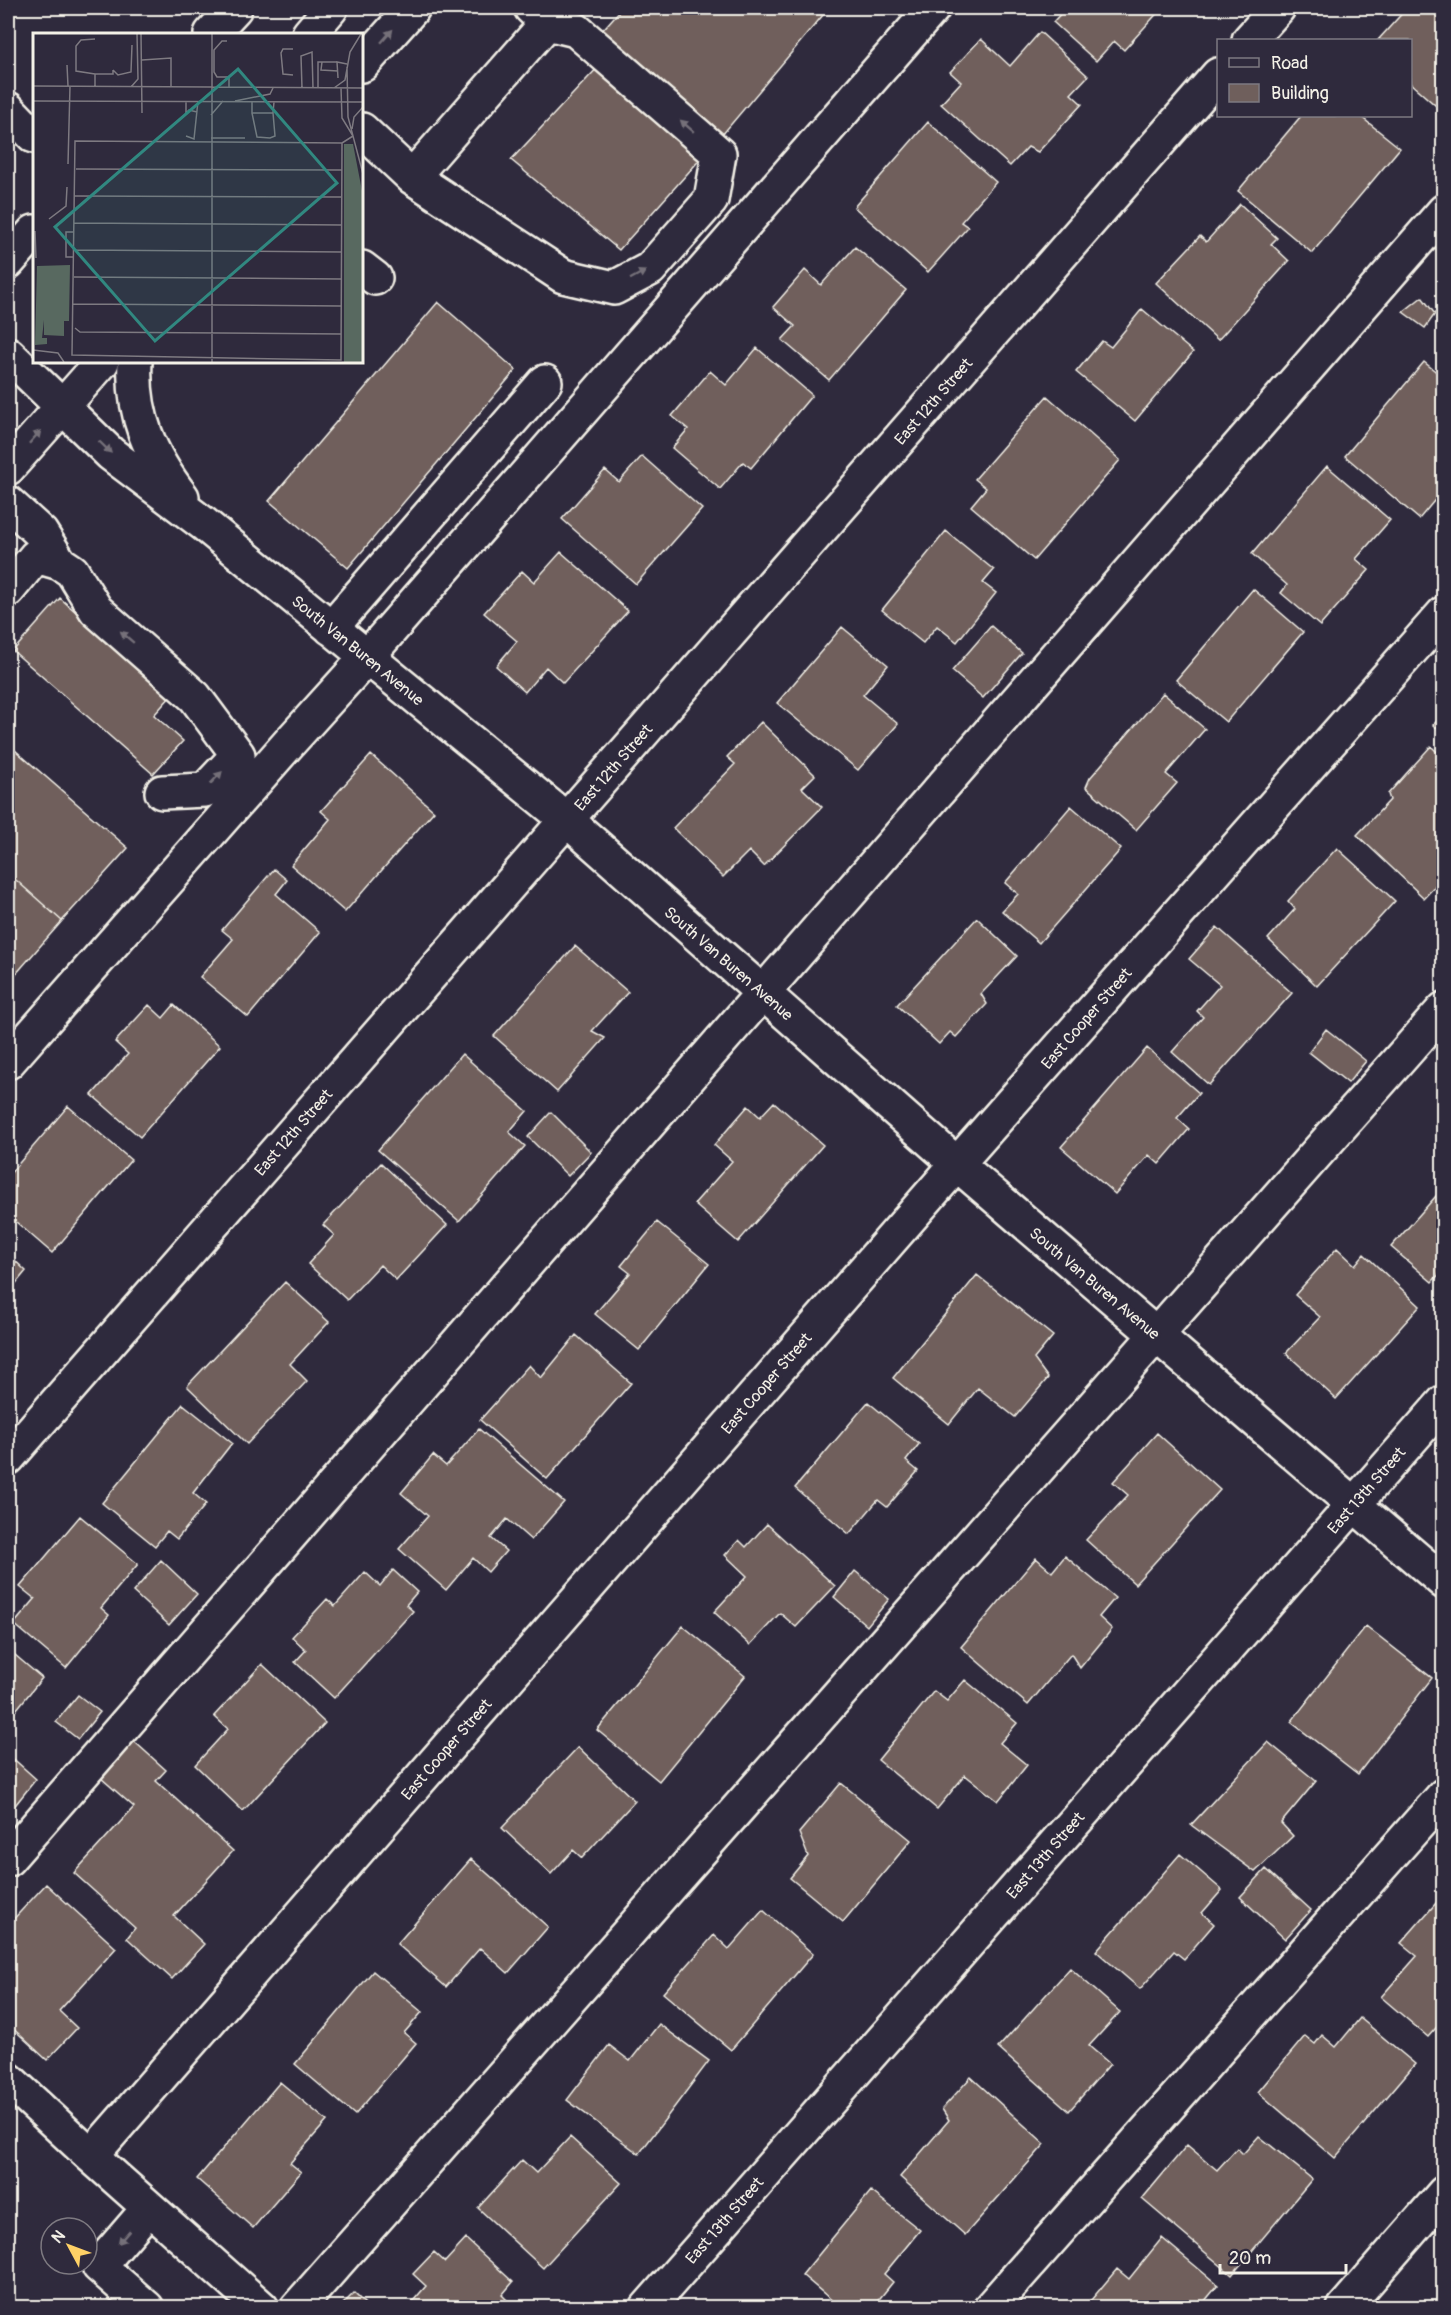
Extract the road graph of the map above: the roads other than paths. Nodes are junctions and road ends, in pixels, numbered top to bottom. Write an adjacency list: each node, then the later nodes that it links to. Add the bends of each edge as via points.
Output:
1 (235, 8): 7 (street)
2 (331, 8): 8 (street)
3 (412, 8): 10 (street, one-way to 3)
4 (933, 8): 31 (street)
5 (1278, 8): 9 (street)
6 (539, 15): 15 (street); 15 (street, one-way to 6, via 563,276 614,288 650,269 711,200 719,154 576,30)
7 (212, 33)
8 (310, 33)
9 (1250, 39)
10 (363, 64)
11 (1217, 76): 33 (street, East 12th Street)
12 (8, 109): 14 (street)
13 (363, 131): 15 (street)
14 (33, 135)
15 (412, 177)
16 (1443, 211): 34 (street)
17 (33, 233): 18 (street)
18 (8, 262)
19 (8, 354): 23 (street, South Van Buren Avenue)
20 (101, 363): 23 (street)
21 (135, 363): 26 (street, via 134,384 147,440 167,477)
22 (545, 382): 30 (street)
23 (63, 406): 24 (street, one-way to 23); 26 (street, South Van Buren Avenue, one-way to 26, via 111,454)
24 (8, 468)
25 (8, 503): 27 (street, via 41,533)
26 (204, 524): 30 (street, South Van Buren Avenue)
27 (60, 564): 28 (street, via 36,556); 32 (street, one-way to 27, via 205,790 238,755 195,697 96,610 72,571)
28 (8, 590)
29 (1443, 613): 37 (street, East Cooper Street)
30 (331, 628): 31 (street, South Van Buren Avenue)
31 (367, 657): 33 (street, South Van Buren Avenue); 36 (street)
32 (162, 792)
33 (567, 820): 34 (street, South Van Buren Avenue); 40 (street, East 12th Street)
34 (762, 992): 37 (street, South Van Buren Avenue); 44 (street)
35 (1443, 1009): 38 (street)
36 (8, 1062)
37 (957, 1164): 38 (street, South Van Buren Avenue); 46 (street, East Cooper Street)
38 (1156, 1334): 41 (street, South Van Buren Avenue); 51 (street)
39 (1443, 1402): 41 (street, East 13th Street)
40 (8, 1458)
41 (1354, 1504): 42 (street, South Van Buren Avenue); 52 (street, East 13th Street)
42 (1443, 1582)
43 (1443, 1795): 53 (street)
44 (8, 1859)
45 (8, 2079): 46 (street)
46 (91, 2156): 48 (street)
47 (1443, 2193): 54 (street)
48 (149, 2208): 49 (street, one-way to 49, via 99,2266); 50 (street)
49 (147, 2307)
50 (262, 2307)
51 (297, 2307)
52 (646, 2307)
53 (990, 2307)
54 (1344, 2307)

